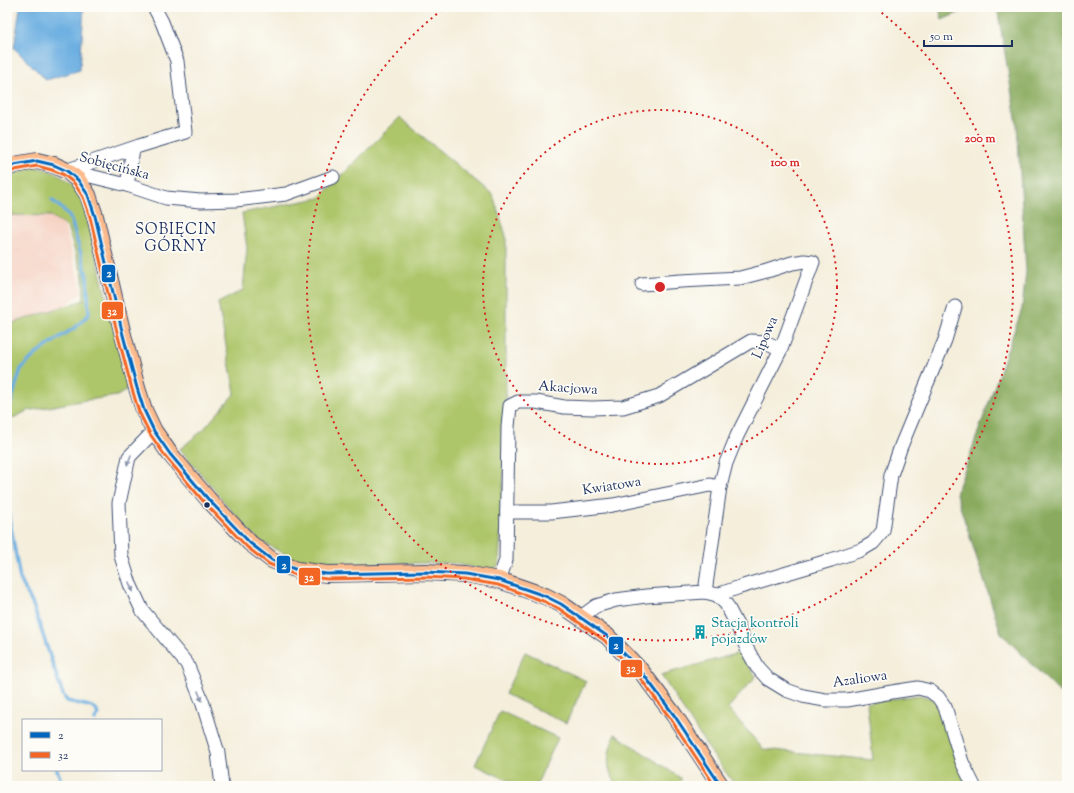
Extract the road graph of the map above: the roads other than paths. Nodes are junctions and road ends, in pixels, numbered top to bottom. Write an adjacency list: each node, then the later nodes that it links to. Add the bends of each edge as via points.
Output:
1 (154, 7): 2 (street, Sobięcińska, via 178,61 186,132)
2 (133, 149): 4 (street, Sobięcińska); 6 (street)
3 (7, 168): 4 (main road, via 37,161)
4 (67, 171): 6 (street, Sobięcińska); 10 (main road, via 78,180 88,195 137,388)
5 (333, 177): 6 (street, Sobięcińska, via 286,194 236,200 166,198)
6 (127, 185)
7 (642, 284): 9 (street, Lipowa, via 740,278 792,263 813,262)
8 (955, 307): 14 (street, via 945,340 891,475 883,531 873,543 831,560)
9 (781, 349): 11 (street, Lipowa, via 737,436); 12 (street, Akacjowa, via 765,342 751,341 659,396 623,406 564,407 518,402 510,406)
10 (154, 432): 13 (main road, via 208,499 250,543 272,560 297,570 327,574 425,572 464,574); 16 (street, one-way to 16, via 129,457 119,503 121,556 142,610 187,664 218,753)
11 (720, 487): 12 (street, Kwiatowa, via 710,485 613,505 551,512); 14 (street, Lipowa)
12 (507, 512): 13 (street, Akacjowa, via 506,560)
13 (499, 580): 15 (main road, via 545,596)
14 (711, 594): 15 (street, via 646,596 616,600 596,606); 18 (street, Azaliowa, via 726,604 757,667 768,679 786,690 825,700 847,700 918,688 930,691 945,707 962,762)
15 (581, 618): 17 (main road, via 607,636 641,671)
16 (222, 786)
17 (721, 786)
18 (974, 786)

